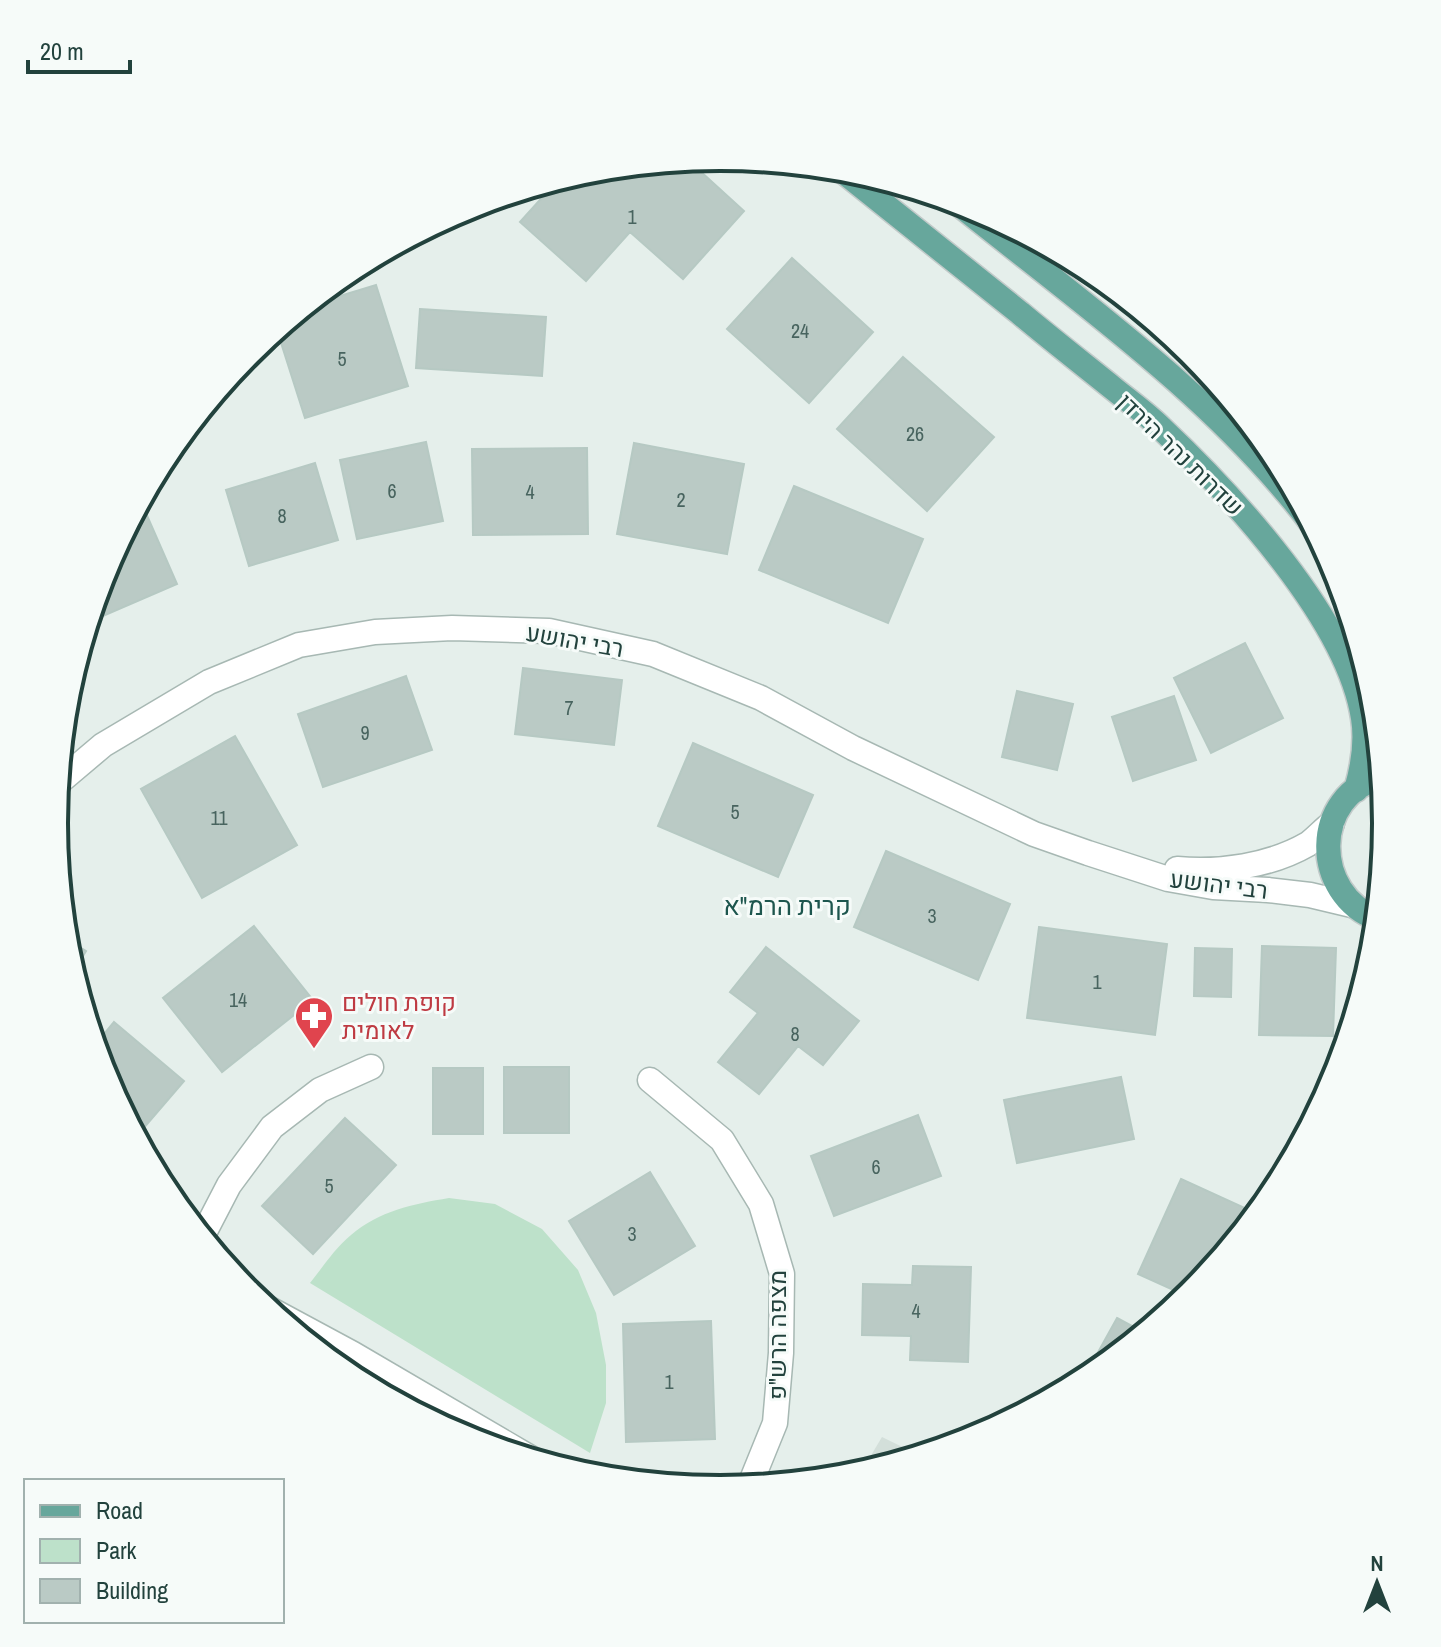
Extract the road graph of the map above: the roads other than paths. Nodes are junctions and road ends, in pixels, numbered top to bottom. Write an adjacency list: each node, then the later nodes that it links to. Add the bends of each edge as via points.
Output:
1 (863, 187): 6 (main road, שדרות נהר הירדן, via 1160,427 1259,531 1327,627 1358,695 1364,742)
2 (991, 230): 3 (main road, שדרות נהר הירדן, via 1191,392)
3 (1274, 478)
4 (70, 773): 8 (street, רבי יהושע, via 103,745 209,682 299,645 375,632 549,631 653,654 761,698 853,748 1020,827)
5 (1372, 782): 6 (main road)
6 (1356, 790): 7 (main road)
7 (1332, 823): 8 (street, רבי יהושע, via 1309,843 1237,868 1144,866); 9 (main road, via 1329,867 1338,888)
8 (1088, 853): 10 (street, רבי יהושע, via 1168,879 1310,895)
9 (1366, 915)
10 (1366, 916)
11 (371, 1067): 13 (street, via 320,1090 272,1127 229,1185)
12 (650, 1080): 16 (street, מצפה הרש"פ, via 722,1140 761,1204 782,1274 775,1423)
13 (207, 1226)
14 (312, 1332): 15 (street)
15 (430, 1408)
16 (754, 1475)

